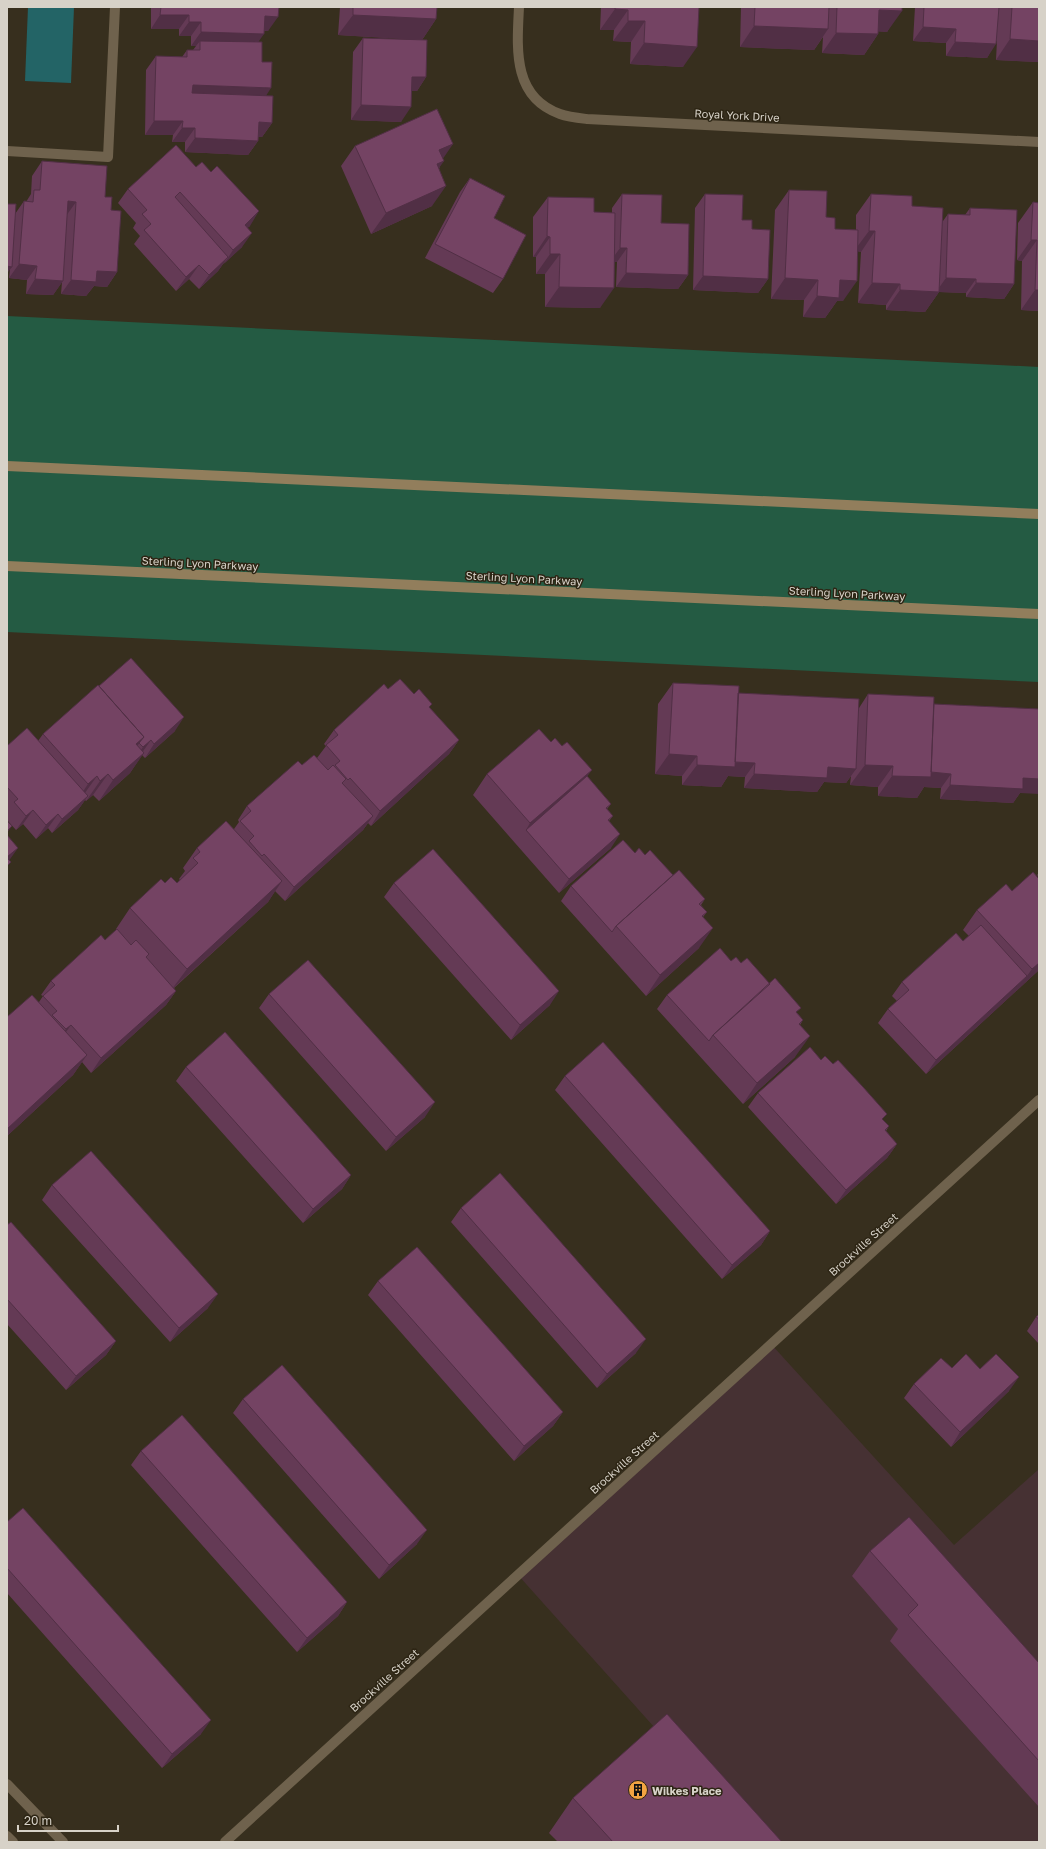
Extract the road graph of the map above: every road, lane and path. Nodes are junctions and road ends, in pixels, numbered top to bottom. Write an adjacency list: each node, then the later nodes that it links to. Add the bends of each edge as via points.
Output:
1 (115, 7): 4 (street, via 108,156)
2 (519, 7): 3 (street, Royal York Drive, via 518,45 521,75 536,101 560,114 587,120)
3 (1039, 142)
4 (7, 151)
5 (7, 466): 6 (main road)
6 (1039, 514)
7 (7, 566): 8 (main road, Sterling Lyon Parkway)
8 (1039, 614)
9 (1039, 1100): 14 (street, Brockville Street)
10 (7, 1784): 13 (street)
11 (7, 1836): 12 (street)
12 (13, 1842)
13 (62, 1842)
14 (225, 1842)

